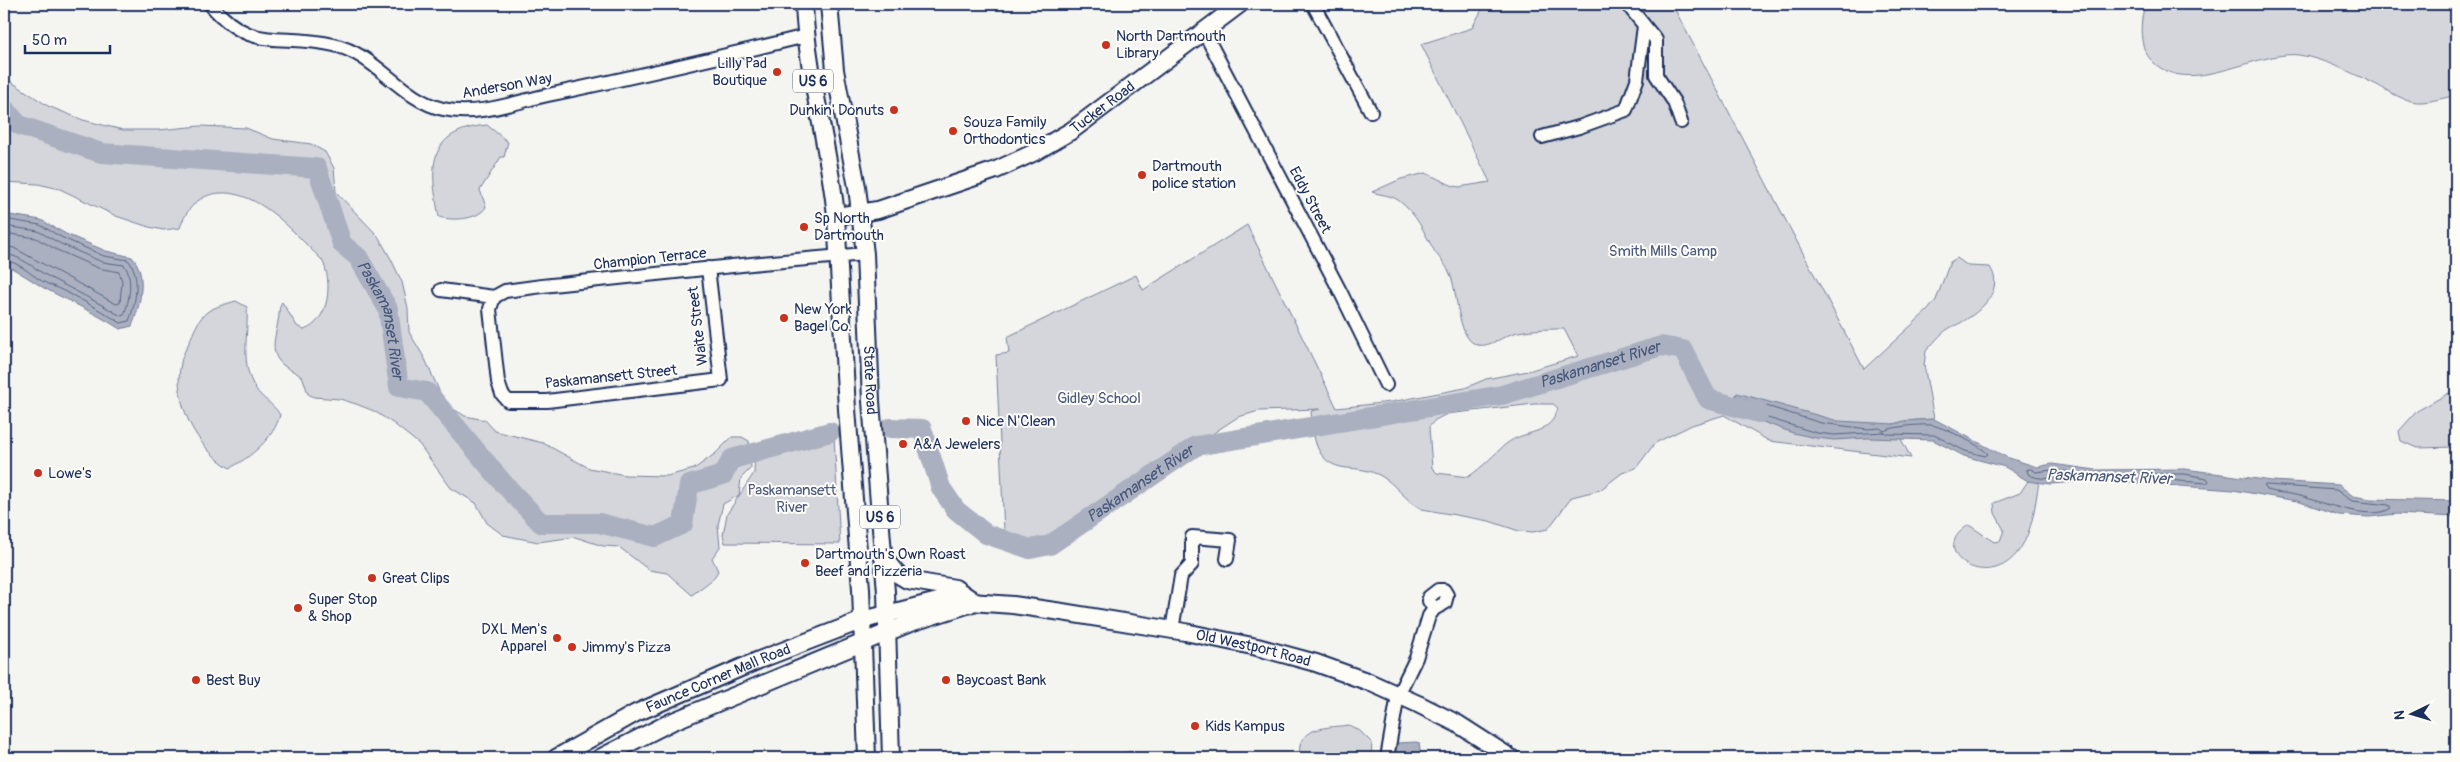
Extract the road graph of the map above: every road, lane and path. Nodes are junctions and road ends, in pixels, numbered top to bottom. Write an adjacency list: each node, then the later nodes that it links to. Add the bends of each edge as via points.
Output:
1 (210, 4): 9 (street, Anderson Way, via 230,26 246,34 329,44 353,52 418,99 434,107 454,111 474,111 509,104)
2 (804, 4): 9 (main road, State Road / US 6)
3 (828, 4): 13 (main road, State Road / US 6, via 835,70)
4 (1240, 4): 8 (main road, Tucker Road)
5 (1313, 4): 10 (street)
6 (1627, 4): 7 (street)
7 (1644, 26): 11 (street, via 1656,40 1656,75 1674,102); 12 (street, via 1637,80 1626,110 1579,128)
8 (1203, 30): 13 (main road, Tucker Road, via 1071,131 1033,153 996,170); 21 (street, Eddy Street)
9 (806, 36): 14 (main road, State Road / US 6)
10 (1371, 112)
11 (1681, 122)
12 (1542, 137)
13 (861, 213): 14 (main road, Tucker Road); 15 (main road, State Road / US 6)
14 (836, 216): 16 (main road, State Road / US 6)
15 (865, 254): 16 (street, Champion Terrace); 22 (main road, State Road / US 6, via 871,401)
16 (838, 256): 17 (street, Champion Terrace); 27 (main road, State Road / US 6)
17 (708, 268): 19 (street, Champion Terrace, via 504,291); 20 (street, Waite Street)
18 (441, 290): 19 (street, Champion Terrace)
19 (494, 297): 20 (street, Paskamansett Street, via 490,309 498,382 506,399 513,402 547,401)
20 (721, 380)
21 (1386, 384)
22 (883, 557): 24 (main road, via 897,574 907,580 955,588); 26 (main road, State Road / US 6)
23 (1227, 559): 28 (street, via 1230,540 1192,537 1192,564 1181,576)
24 (975, 602): 26 (main road, Old Westport Road, via 942,600); 28 (main road, Old Westport Road); 29 (main road, Old Westport Road)
25 (1434, 609): 31 (street)
26 (887, 613): 27 (main road, Faunce Corner Mall Road); 29 (main road, State Road / US 6)
27 (862, 620): 30 (main road, State Road / US 6); 32 (main road, Faunce Corner Mall Road, via 636,713)
28 (1172, 630): 31 (main road, Old Westport Road, via 1316,663)
29 (887, 633): 30 (main road, Faunce Corner Mall Road); 35 (main road, State Road / US 6)
30 (863, 643): 33 (main road, Faunce Corner Mall Road, via 658,728); 34 (main road, State Road / US 6)
31 (1398, 695): 36 (street); 37 (main road, Old Westport Road, via 1458,724)
32 (556, 758)
33 (600, 758)
34 (867, 758)
35 (891, 758)
36 (1387, 758)
37 (1511, 758)

